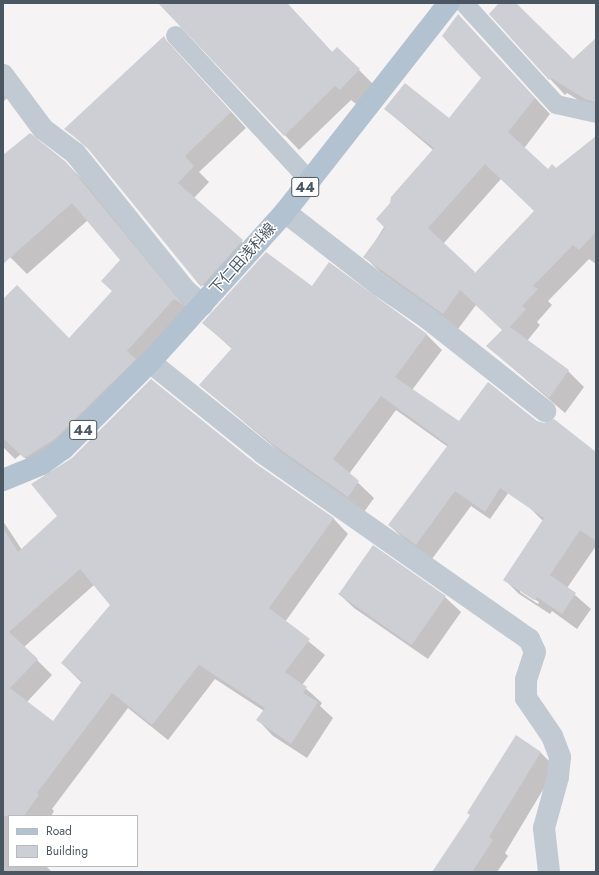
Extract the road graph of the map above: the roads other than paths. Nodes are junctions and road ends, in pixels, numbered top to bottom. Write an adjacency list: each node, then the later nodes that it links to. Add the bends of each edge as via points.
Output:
1 (449, 3): 6 (main road, 下仁田浅科線 / 44)
2 (464, 3): 5 (lane, via 556,104)
3 (175, 35): 6 (lane)
4 (3, 75): 8 (street, via 42,129 76,153 175,279)
5 (596, 113)
6 (309, 180): 7 (main road, 下仁田浅科線 / 44)
7 (285, 212): 8 (main road, 下仁田浅科線 / 44); 10 (street, via 379,285 426,317)
8 (202, 305): 9 (main road, 下仁田浅科線 / 44)
9 (150, 362): 11 (main road, 下仁田浅科線 / 44, via 63,449 36,467); 12 (street, via 263,454 529,639 536,652 526,680 526,698 552,736 560,757 558,777 544,828)
10 (545, 411)
11 (3, 480)
12 (549, 872)

